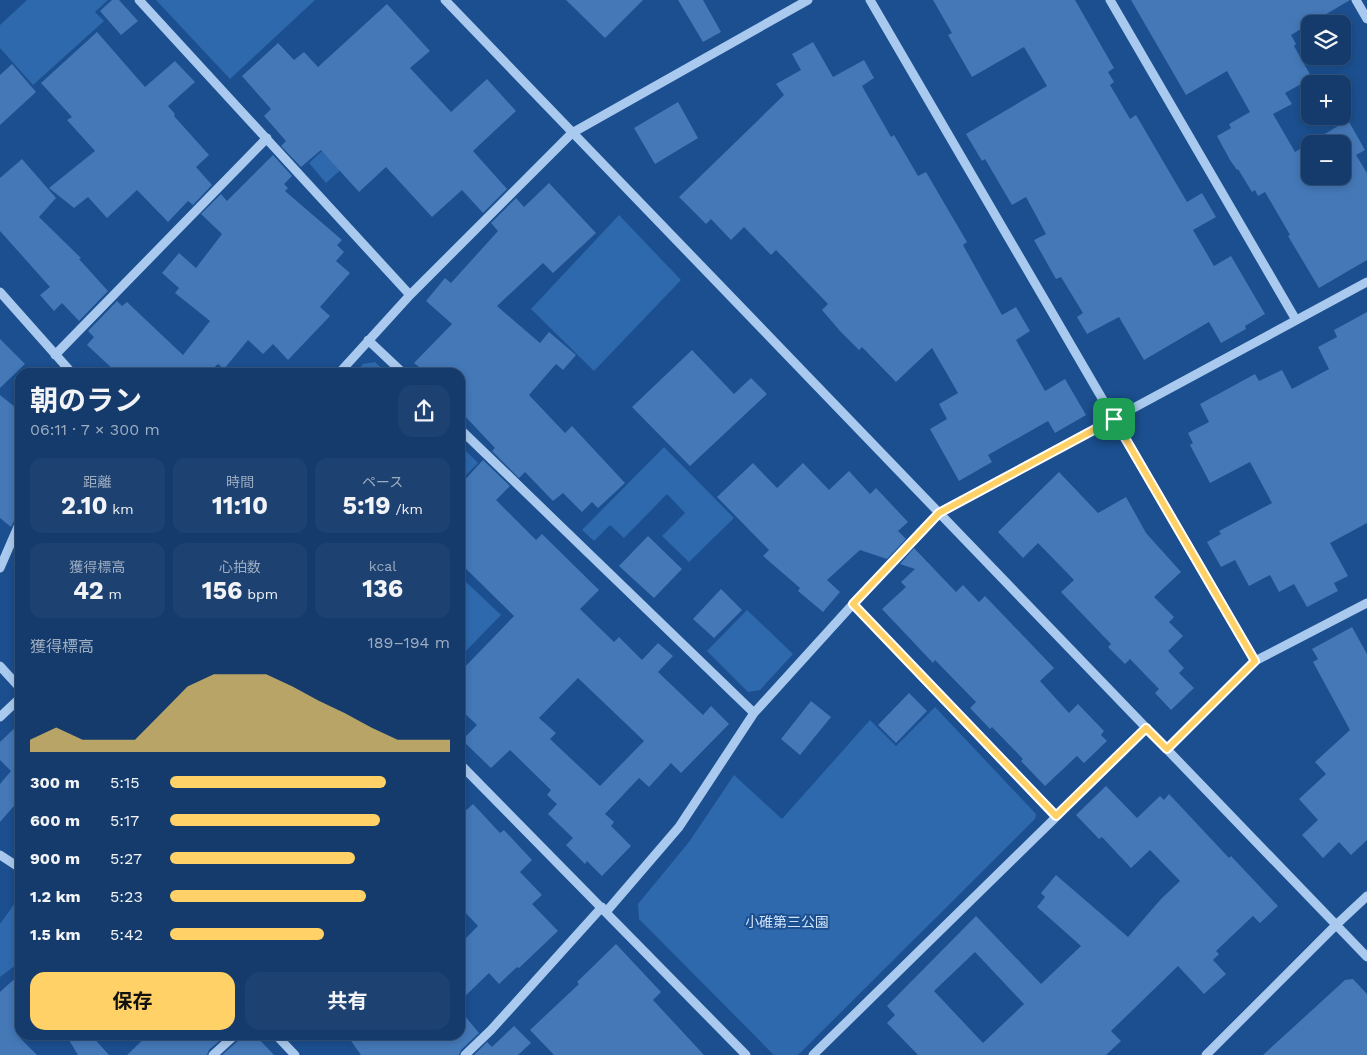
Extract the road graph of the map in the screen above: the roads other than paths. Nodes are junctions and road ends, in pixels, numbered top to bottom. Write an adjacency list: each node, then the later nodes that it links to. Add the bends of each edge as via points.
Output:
1 (139, 0): 9 (street)
2 (445, 0): 8 (street)
3 (808, 0): 8 (street)
4 (870, 0): 19 (street)
5 (1110, 0): 13 (street)
6 (1356, 0): 7 (street)
7 (1367, 19)
8 (572, 133): 12 (street); 21 (street)
9 (267, 138): 12 (street); 15 (street)
10 (1367, 282): 13 (street)
11 (0, 292): 15 (street)
12 (410, 295): 14 (street)
13 (1296, 320): 19 (street)
14 (368, 340): 17 (street); 18 (street)
15 (55, 355): 16 (street)
16 (67, 368)
17 (344, 368)
18 (398, 368)
19 (1114, 419): 21 (street); 26 (street)
20 (465, 434): 30 (street)
21 (939, 513): 25 (street); 32 (street)
22 (15, 534): 23 (street)
23 (0, 568)
24 (1367, 603): 26 (street)
25 (853, 604): 30 (street); 35 (street)
26 (1255, 661): 33 (street)
27 (0, 666): 28 (street)
28 (15, 682)
29 (15, 703): 31 (street)
30 (754, 713): 39 (street, via 679,826)
31 (0, 717)
32 (1146, 728): 33 (street); 35 (street)
33 (1167, 749): 40 (street)
34 (465, 769): 39 (street)
35 (1056, 816): 48 (street)
36 (0, 854): 37 (street)
37 (15, 864)
38 (1367, 896): 40 (street)
39 (604, 910): 46 (street); 47 (street)
40 (1336, 925): 41 (street); 49 (street)
41 (1367, 957)
42 (230, 1040): 44 (street)
43 (281, 1040): 45 (street)
44 (213, 1055)
45 (295, 1055)
46 (465, 1055)
47 (746, 1055)
48 (813, 1055)
49 (1206, 1055)

